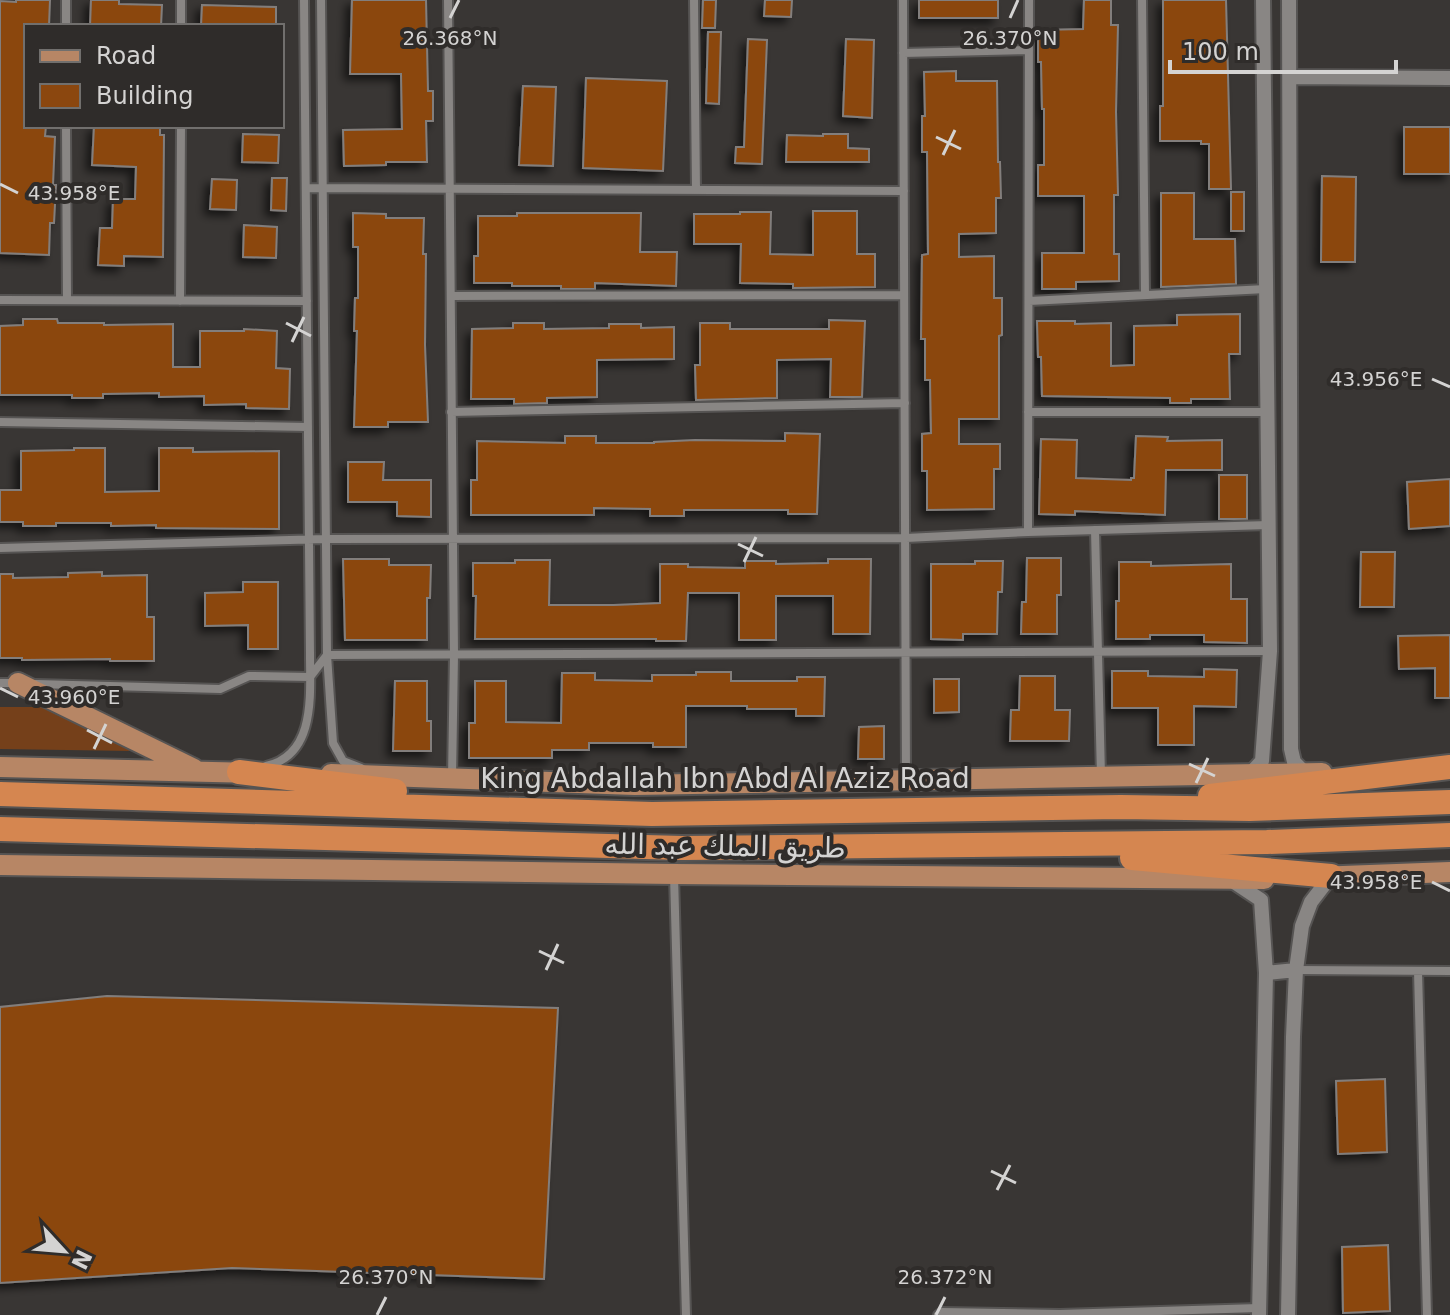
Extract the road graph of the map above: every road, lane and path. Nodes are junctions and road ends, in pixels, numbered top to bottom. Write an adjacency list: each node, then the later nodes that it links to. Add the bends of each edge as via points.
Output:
1 (66, 0): 12 (street)
2 (181, 0): 13 (street)
3 (304, 0): 20 (street)
4 (321, 0): 21 (street)
5 (448, 0): 22 (street)
6 (694, 0): 23 (street)
7 (903, 0): 15 (street)
8 (1029, 0): 14 (street)
9 (1142, 0): 27 (street)
10 (1263, 0): 25 (street)
11 (1289, 0): 16 (street)
12 (66, 24)
13 (181, 24)
14 (1029, 50): 15 (street); 33 (street)
15 (903, 53): 24 (street)
16 (1290, 77): 17 (street); 60 (street, via 1291,749 1294,762)
17 (1450, 78)
18 (66, 128): 30 (street)
19 (181, 128): 31 (street)
20 (306, 188): 21 (street); 32 (street)
21 (322, 188): 22 (street); 44 (street)
22 (450, 189): 23 (street); 28 (street)
23 (696, 190): 24 (street)
24 (904, 191): 26 (street)
25 (1266, 289): 27 (street); 37 (street)
26 (904, 295): 28 (street); 34 (street)
27 (1145, 295): 33 (street)
28 (451, 296): 35 (street)
29 (0, 300): 30 (street)
30 (67, 300): 31 (street)
31 (180, 301): 32 (street)
32 (307, 301): 39 (street)
33 (1029, 301): 36 (street)
34 (905, 403): 35 (street); 43 (street)
35 (451, 412): 45 (street)
36 (1028, 412): 37 (street); 42 (street)
37 (1267, 412): 40 (street)
38 (0, 422): 39 (street)
39 (308, 427): 46 (street)
40 (1269, 525): 41 (street); 48 (street)
41 (1095, 530): 42 (street); 49 (street)
42 (1028, 532): 43 (street)
43 (906, 538): 45 (street); 50 (street)
44 (325, 539): 45 (street); 46 (street); 51 (street)
45 (452, 539): 52 (street)
46 (309, 540): 47 (street); 53 (street)
47 (0, 548)
48 (1270, 651): 49 (street); 59 (street, via 1262,761)
49 (1098, 652): 50 (street); 62 (street)
50 (907, 653): 52 (street); 64 (street)
51 (327, 655): 52 (street); 53 (street); 61 (street, via 333,743 343,761)
52 (454, 655): 63 (street)
53 (310, 677): 54 (street, via 249,676 220,689); 58 (street, via 303,738 281,763)
54 (9, 683): 57 (main road)
55 (0, 767): 57 (main road)
56 (1450, 767): 60 (main road); 67 (highway)
57 (201, 772): 58 (main road)
58 (239, 772): 61 (main road); 68 (highway)
59 (1250, 774): 60 (main road); 62 (main road)
60 (1306, 774)
61 (395, 775): 63 (main road)
62 (1101, 776): 64 (main road)
63 (452, 778): 64 (main road, via 635,785)
64 (906, 781)
65 (0, 794): 68 (highway, King Abdallah Ibn Abd Al Aziz Road)
66 (1450, 802): 67 (highway, King Abdallah Ibn Abd Al Aziz Road)
67 (1121, 807): 68 (highway, King Abdallah Ibn Abd Al Aziz Road)
68 (652, 814)
69 (0, 829): 71 (highway, via 682,848)
70 (1450, 835): 71 (highway)
71 (1010, 846): 75 (highway)
72 (0, 865): 74 (main road, طريق الملك عبد الله)
73 (1450, 872): 75 (main road, طريق الملك عبد الله)
74 (674, 874): 76 (main road, طريق الملك عبد الله); 83 (street)
75 (1331, 876): 76 (main road, طريق الملك عبد الله); 77 (street, via 1311,902 1302,926)
76 (1231, 880): 80 (street, via 1261,900)
77 (1296, 970): 78 (street); 80 (street); 85 (street)
78 (1418, 971): 79 (street); 86 (street)
79 (1450, 971)
80 (1266, 973): 81 (street)
81 (1259, 1312): 82 (street)
82 (1060, 1314): 84 (street)
83 (686, 1315)
84 (938, 1315)
85 (1288, 1315)
86 (1427, 1315)

